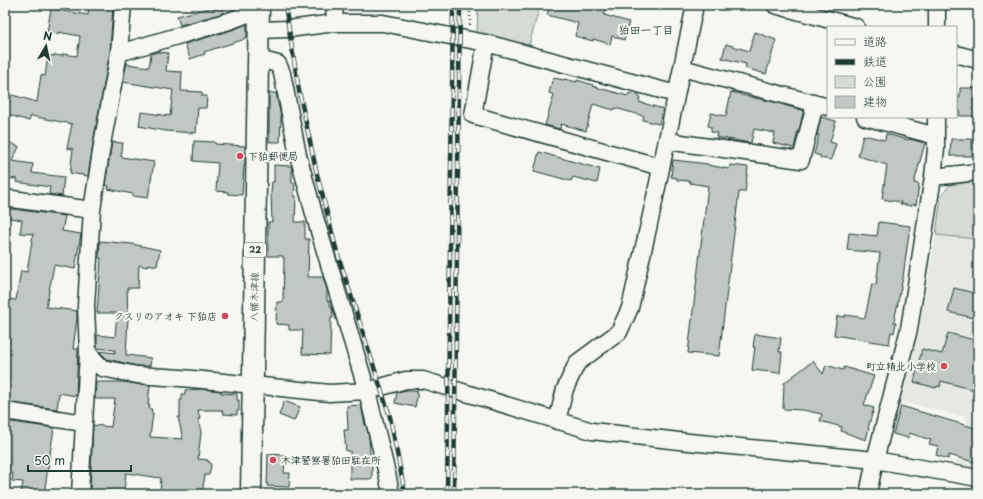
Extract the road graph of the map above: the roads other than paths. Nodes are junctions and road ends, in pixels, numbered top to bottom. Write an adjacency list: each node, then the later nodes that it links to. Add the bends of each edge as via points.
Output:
1 (123, 5): 12 (street)
2 (334, 5): 7 (street)
3 (695, 5): 16 (street)
4 (775, 5): 8 (street)
5 (937, 5): 9 (street)
6 (259, 7): 10 (main road, 八幡木津線 / 22); 12 (street, via 229,21)
7 (335, 23): 10 (street); 11 (street, via 384,23)
8 (852, 26)
9 (937, 26)
10 (259, 30): 14 (main road, 八幡木津線 / 22)
11 (486, 43): 17 (street); 23 (street, via 473,115)
12 (119, 53): 27 (street)
13 (957, 54): 15 (street)
14 (258, 59): 29 (main road, 八幡木津線 / 22); 30 (street, via 278,64 282,73 298,155)
15 (978, 60)
16 (682, 68): 17 (street); 18 (street)
17 (676, 94): 22 (street)
18 (822, 105): 22 (street, via 801,160)
19 (869, 118): 21 (street)
20 (936, 118): 21 (street)
21 (936, 136): 25 (street)
22 (667, 141): 23 (street)
23 (661, 168): 32 (street, via 630,308 620,332 577,363 565,389)
24 (978, 172): 25 (street)
25 (933, 177): 34 (street, via 909,329)
26 (5, 198): 27 (street)
27 (92, 210): 28 (street, via 86,306)
28 (88, 353): 29 (street, via 102,368 137,375); 33 (street)
29 (253, 385): 30 (street, via 329,393); 37 (main road, 八幡木津線 / 22)
30 (367, 391): 32 (street, via 406,380 423,380); 38 (street)
31 (5, 411): 33 (street)
32 (557, 421): 34 (street, via 592,431)
33 (84, 423): 36 (street)
34 (875, 460): 35 (street); 39 (street)
35 (978, 478)
36 (80, 494)
37 (251, 494)
38 (391, 494)
39 (868, 494)

